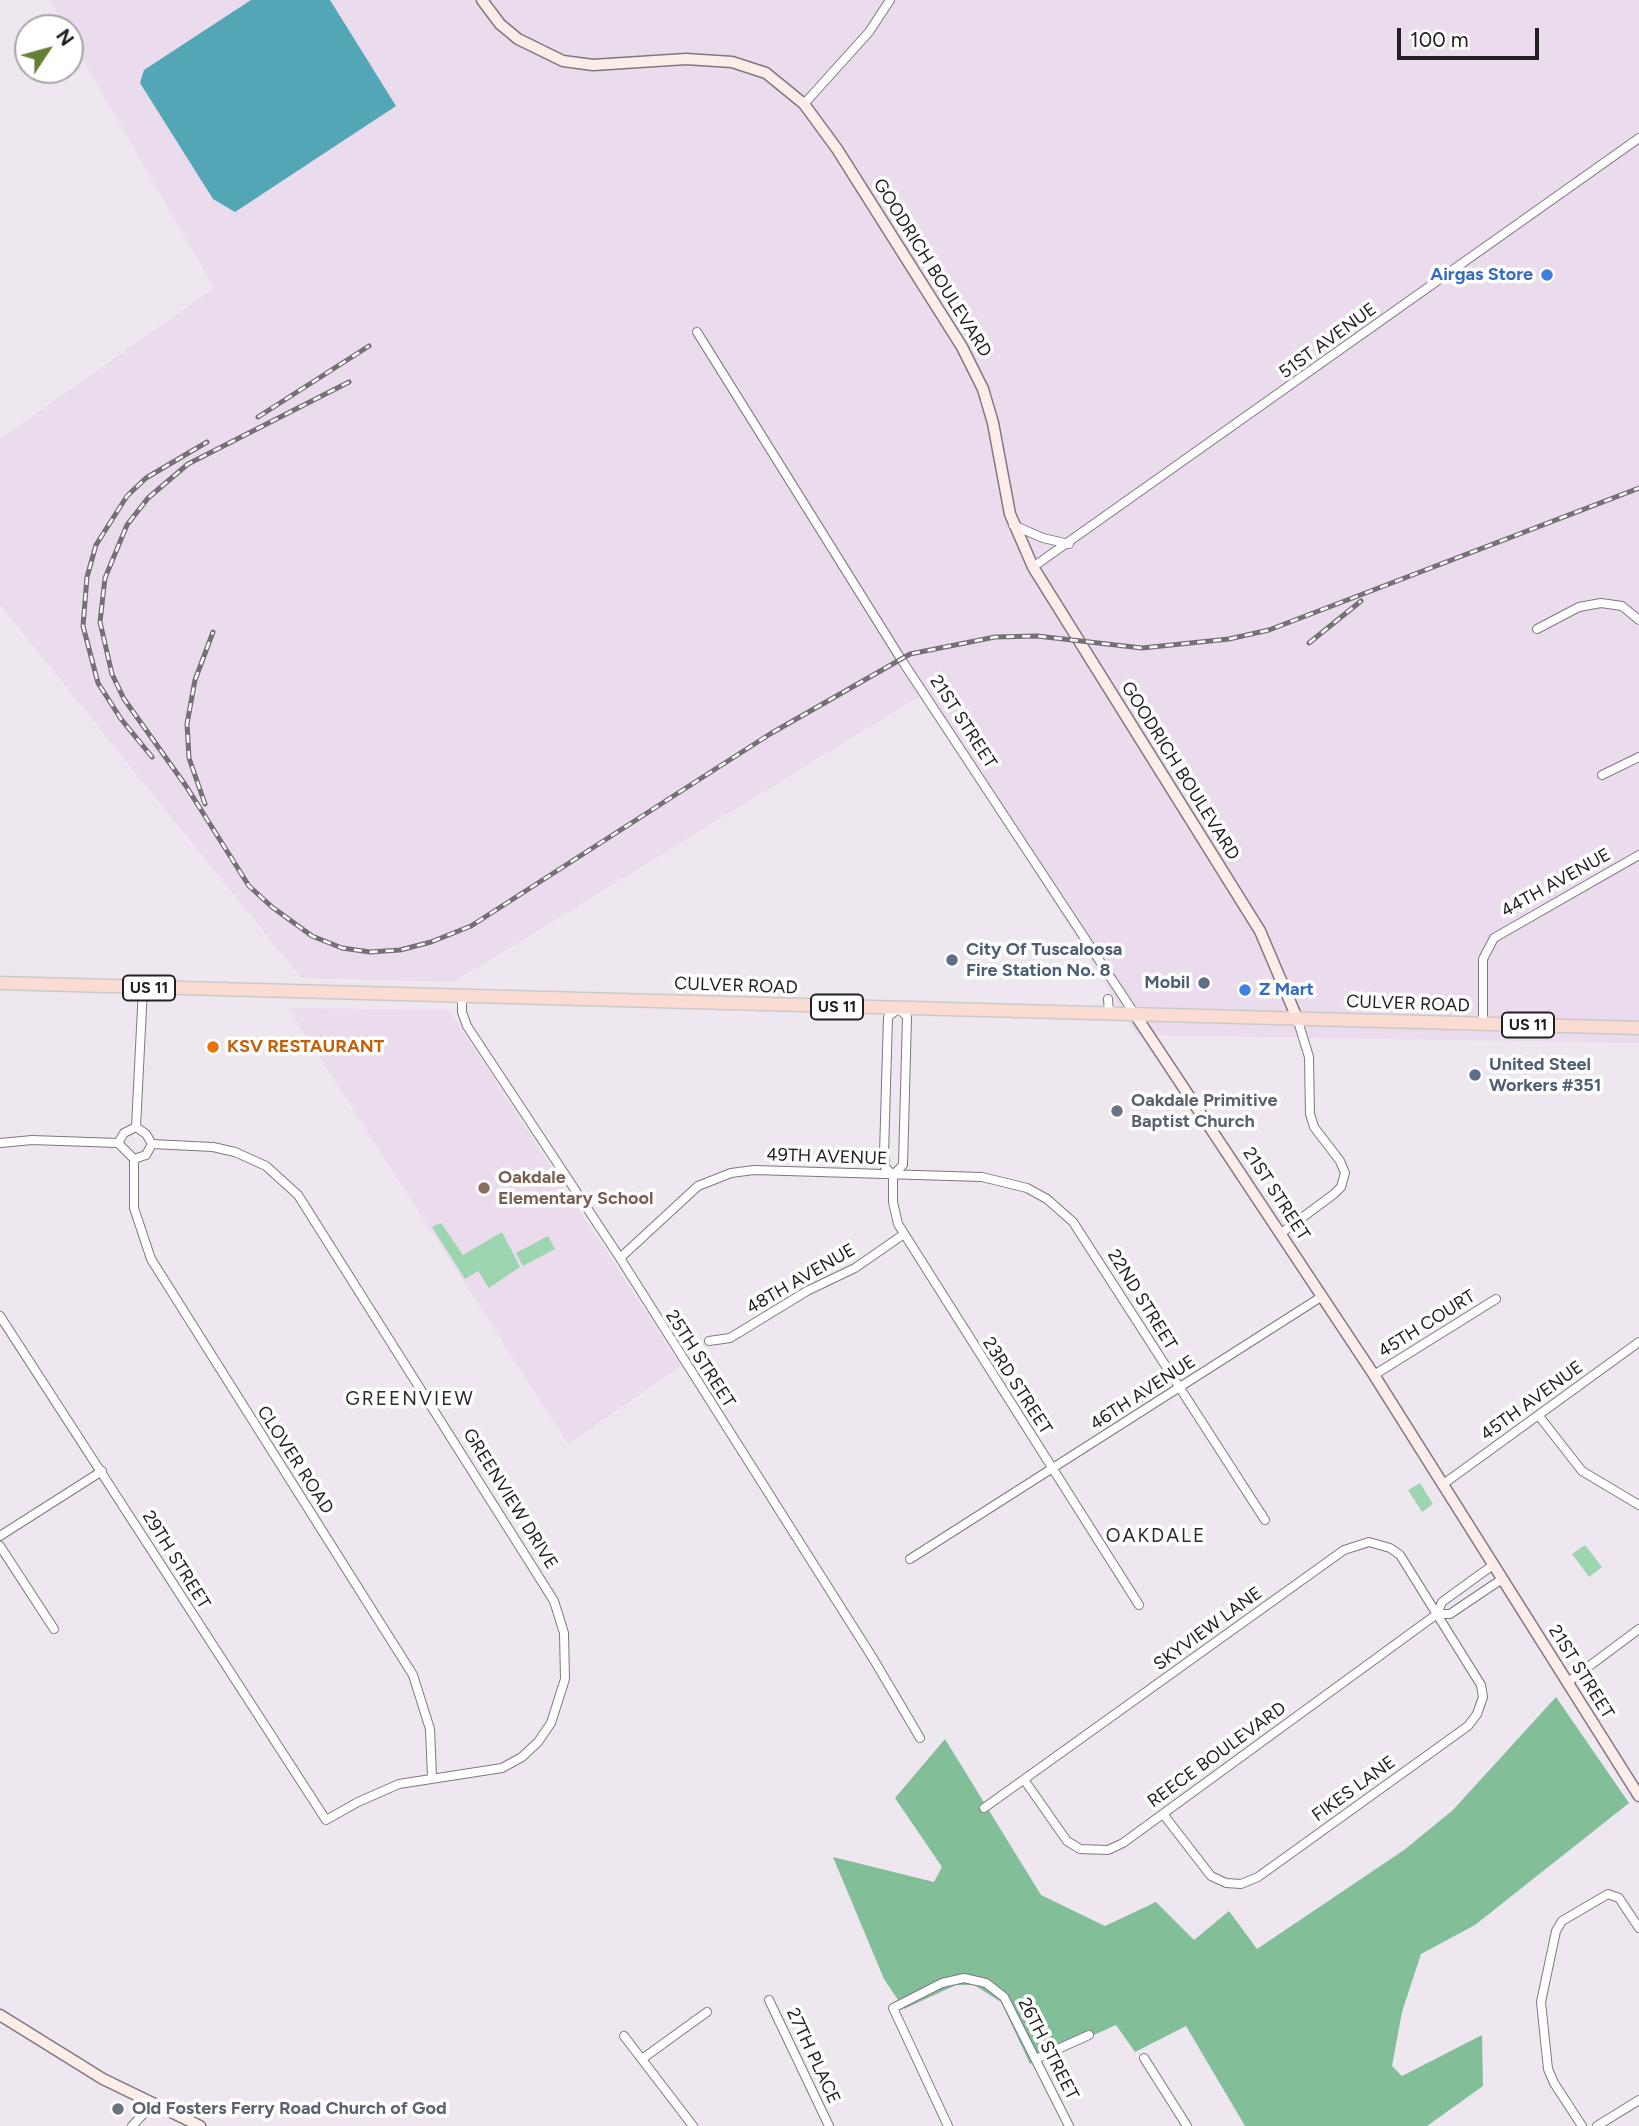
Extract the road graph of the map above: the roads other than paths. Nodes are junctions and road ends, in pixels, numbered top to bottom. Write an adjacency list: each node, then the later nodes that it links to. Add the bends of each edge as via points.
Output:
1 (482, 0): 3 (street, GOODRICH BOULEVARD, via 518,39 562,61 593,65 732,62 766,73)
2 (890, 0): 3 (street, via 869,32)
3 (804, 104): 6 (street, GOODRICH BOULEVARD, via 973,367 993,423)
4 (1639, 138): 7 (street, 51ST AVENUE)
5 (697, 332): 20 (street, 21ST STREET, via 901,659)
6 (1013, 524): 7 (street); 8 (street, GOODRICH BOULEVARD)
7 (1069, 544): 8 (street, 51ST AVENUE)
8 (1033, 567): 21 (street, GOODRICH BOULEVARD, via 1260,931)
9 (1639, 620): 10 (street, via 1622,606 1601,603 1579,607)
10 (1537, 629)
11 (1639, 757): 12 (street)
12 (1602, 775)
13 (1639, 856): 22 (street, 44TH AVENUE, via 1494,938 1483,959)
14 (0, 983): 15 (main road, CULVER ROAD / US 11)
15 (143, 988): 16 (main road, CULVER ROAD / US 11); 24 (street)
16 (462, 995): 18 (main road, CULVER ROAD / US 11); 33 (street, 25TH STREET, via 467,1026)
17 (1108, 999): 19 (street)
18 (899, 1008): 19 (main road, CULVER ROAD / US 11); 29 (street, 23RD STREET, via 907,1017 904,1144 902,1165); 29 (street, 23RD STREET, via 888,1017 884,1154 885,1167)
19 (1109, 1013): 20 (main road, CULVER ROAD / US 11)
20 (1133, 1013): 21 (main road, CULVER ROAD / US 11); 32 (street, 21ST STREET)
21 (1297, 1018): 22 (main road, CULVER ROAD / US 11); 32 (street, via 1310,1057 1310,1114 1345,1173 1334,1194)
22 (1483, 1024): 23 (main road, CULVER ROAD / US 11)
23 (1639, 1028)
24 (135, 1128): 26 (street, via 124,1133); 27 (street)
25 (0, 1143): 26 (street)
26 (118, 1143): 28 (street)
27 (152, 1144): 28 (street, via 146,1155); 58 (street, GREENVIEW DRIVE, via 234,1152 265,1166 291,1187 554,1601 564,1633 566,1668 546,1733 522,1757 502,1768)
28 (134, 1159): 58 (street, CLOVER ROAD, via 134,1209 151,1259 413,1675 430,1729)
29 (894, 1175): 30 (street, 49TH AVENUE, via 994,1178 1027,1188); 31 (street, 23RD STREET, via 892,1202); 33 (street, 49TH AVENUE, via 754,1170 720,1175 690,1193)
30 (1056, 1206): 40 (street, 22ND STREET, via 1093,1251)
31 (904, 1234): 37 (street, 48TH AVENUE, via 855,1268 730,1338); 42 (street, 23RD STREET)
32 (1280, 1234): 34 (street, 21ST STREET)
33 (620, 1258): 57 (street, 25TH STREET)
34 (1321, 1297): 39 (street, 21ST STREET); 40 (street, 46TH AVENUE)
35 (1496, 1299): 39 (street, 45TH COURT)
36 (0, 1316): 43 (street, 29TH STREET)
37 (709, 1341)
38 (1639, 1342): 41 (street, 45TH AVENUE)
39 (1374, 1375): 44 (street, 21ST STREET)
40 (1178, 1388): 42 (street, 46TH AVENUE); 46 (street, 22ND STREET)
41 (1539, 1416): 44 (street, 45TH AVENUE); 45 (street, via 1582,1471)
42 (1053, 1470): 49 (street, 46TH AVENUE); 52 (street, 23RD STREET)
43 (102, 1471): 47 (street); 63 (street, 29TH STREET)
44 (1442, 1485): 50 (street, 21ST STREET)
45 (1639, 1505)
46 (1265, 1520)
47 (0, 1536)
48 (0, 1546): 54 (street)
49 (910, 1559)
50 (1493, 1565): 51 (street, 21ST STREET); 53 (street, REECE BOULEVARD, via 1443,1602)
51 (1502, 1579): 53 (street, REECE BOULEVARD, via 1450,1615); 56 (street, 21ST STREET)
52 (1139, 1605)
53 (1437, 1614): 59 (street, SKYVIEW LANE, via 1400,1555 1380,1544 1355,1545); 62 (street, REECE BOULEVARD); 62 (street, FIKES LANE, via 1474,1670 1483,1697 1477,1714 1457,1734 1258,1877 1241,1884 1226,1884 1211,1876)
54 (54, 1629)
55 (1639, 1629): 56 (street)
56 (1568, 1682): 60 (street, 21ST STREET)
57 (920, 1738)
58 (432, 1777): 63 (street, GREENVIEW DRIVE, via 389,1788)
59 (1025, 1781): 61 (street, SKYVIEW LANE); 62 (street, REECE BOULEVARD, via 1067,1841 1080,1849 1108,1850)
60 (1638, 1793)
61 (984, 1808)
62 (1163, 1814)
63 (326, 1821)
64 (1639, 1928): 82 (street, via 1619,1898 1608,1894 1562,1921 1556,1931 1541,2002 1548,2069)
65 (769, 2000): 78 (street, 27TH PLACE)
66 (707, 2012): 72 (street)
67 (0, 2015): 74 (street)
68 (1089, 2035): 70 (street)
69 (624, 2036): 72 (street)
70 (1038, 2058): 79 (street, 26TH STREET, via 996,1988 976,1979 953,1979 893,2008); 80 (street, 26TH STREET)
71 (1144, 2058): 81 (street)
72 (642, 2059): 77 (street)
73 (1639, 2099): 83 (street)
74 (152, 2105): 75 (street); 76 (street)
75 (132, 2126)
76 (200, 2126)
77 (693, 2126)
78 (829, 2126)
79 (948, 2126)
80 (1069, 2126)
81 (1187, 2126)
82 (1582, 2126)
83 (1597, 2126)

